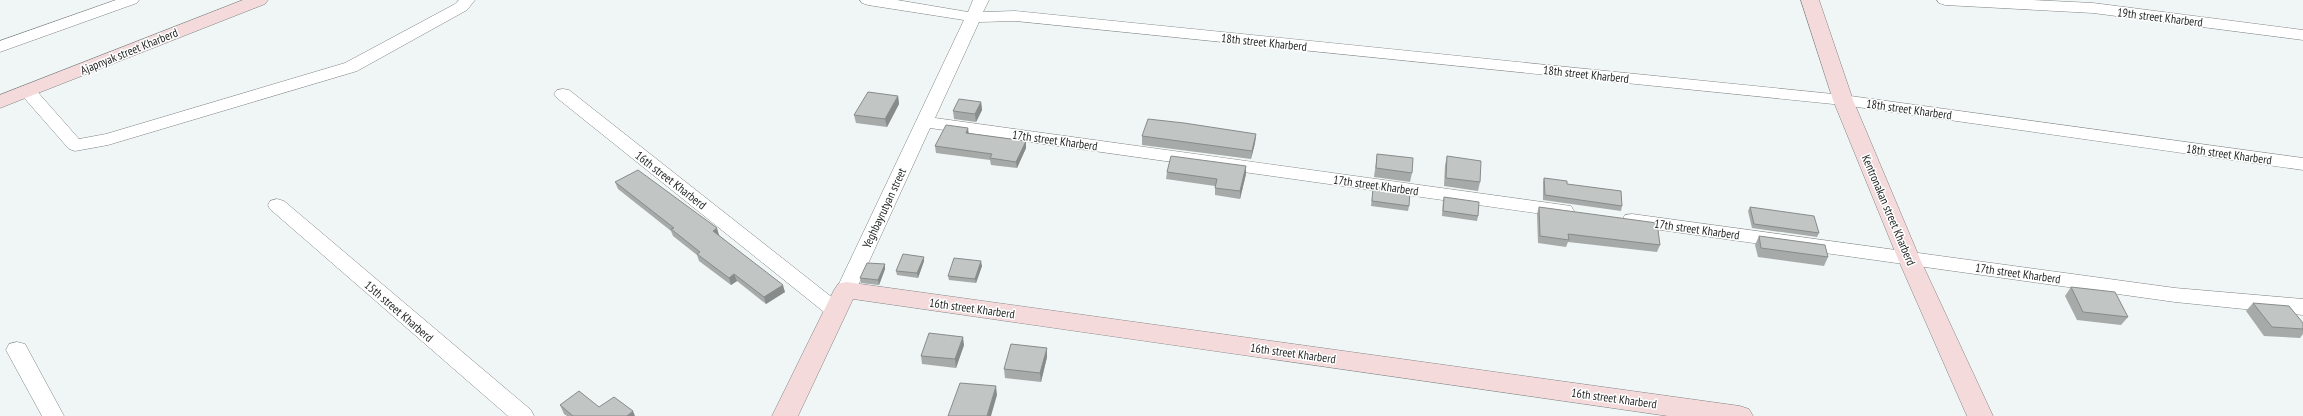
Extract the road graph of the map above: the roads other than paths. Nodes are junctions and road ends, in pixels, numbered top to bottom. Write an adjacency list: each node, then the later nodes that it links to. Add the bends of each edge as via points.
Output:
1 (131, 0): 10 (street)
2 (259, 0): 11 (street, Ajapnyak street Kharberd)
3 (467, 0): 11 (street, via 461,7 351,66 108,139 75,145)
4 (868, 0): 8 (street, 18th street Kharberd)
5 (981, 0): 8 (street, Yeghbayrutyan street)
6 (1810, 0): 13 (street, Kentronakan street Kharberd)
7 (1945, 0): 9 (street, 19th street Kharberd, via 2093,8)
8 (972, 17): 13 (street, 18th street Kharberd, via 1015,16); 15 (street, Yeghbayrutyan street)
9 (2303, 35)
10 (0, 47)
11 (28, 92): 14 (street, Ajapnyak street Kharberd)
12 (563, 94): 21 (street, 16th street Kharberd)
13 (1843, 100): 16 (street, 18th street Kharberd); 20 (street, Kentronakan street Kharberd)
14 (0, 102)
15 (925, 122): 18 (street, 17th street Kharberd); 21 (street, Yeghbayrutyan street)
16 (2303, 164)
17 (276, 205): 25 (street, 15th street Kharberd)
18 (1578, 213)
19 (1618, 218): 20 (street, 17th street Kharberd)
20 (1909, 259): 22 (street, 17th street Kharberd, via 2175,295); 28 (street, Kentronakan street Kharberd)
21 (841, 301): 26 (street, Yeghbayrutyan street); 27 (street, 16th street Kharberd)
22 (2303, 307)
23 (18, 350): 24 (street)
24 (53, 416)
25 (523, 416)
26 (785, 416)
27 (1740, 416)
28 (1980, 416)

